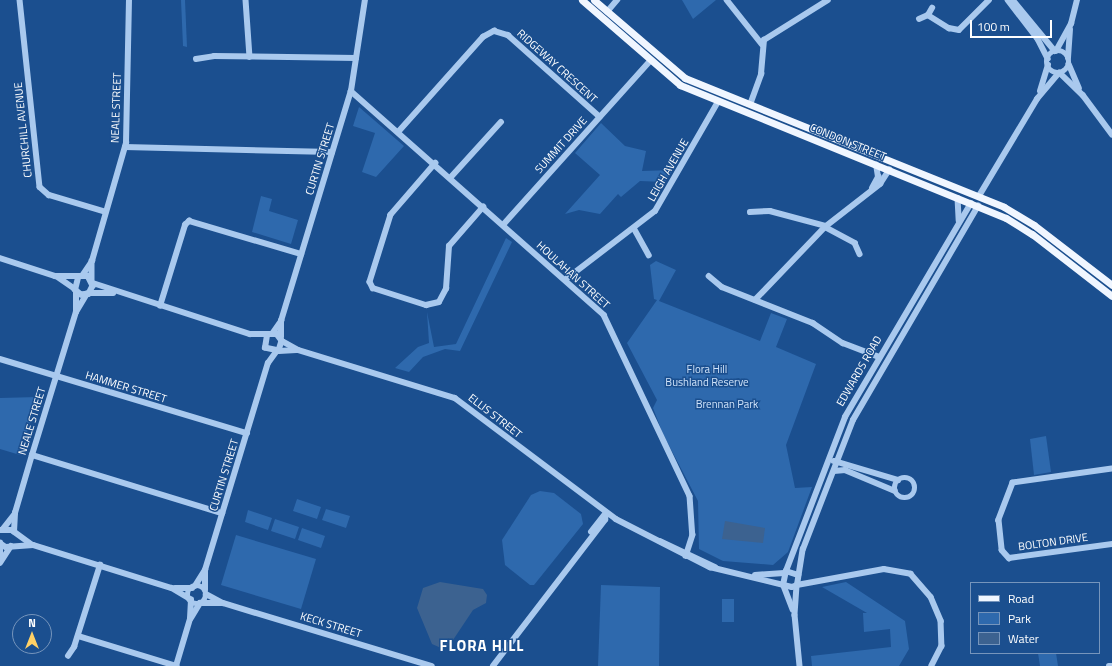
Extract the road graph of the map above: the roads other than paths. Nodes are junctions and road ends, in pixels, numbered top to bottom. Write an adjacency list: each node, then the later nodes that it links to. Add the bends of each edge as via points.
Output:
1 (20, 0): 52 (street, CHURCHILL AVENUE, via 40,187 49,195)
2 (128, 0): 40 (street, NEALE STREET)
3 (246, 0): 23 (street)
4 (365, 0): 24 (street, CURTIN STREET)
5 (582, 0): 27 (main road, CONDON STREET)
6 (594, 0): 17 (main road, CONDON STREET)
7 (617, 0): 17 (street)
8 (727, 0): 21 (street)
9 (814, 0): 15 (street)
10 (828, 0): 15 (street)
11 (989, 0): 18 (street, via 959,30 949,28)
12 (1008, 0): 28 (street, via 1038,39)
13 (1013, 0): 22 (street)
14 (1077, 0): 20 (street)
15 (818, 6): 21 (street, via 769,35)
16 (932, 8): 18 (street)
17 (607, 12): 34 (main road, CONDON STREET, via 677,73)
18 (928, 15): 19 (street)
19 (920, 19)
20 (1071, 24): 22 (street); 26 (street)
21 (762, 44): 34 (street, via 761,74)
22 (1055, 51): 26 (street); 28 (street)
23 (250, 57): 24 (street); 25 (street)
24 (356, 58): 30 (street, CURTIN STREET)
25 (196, 59)
26 (1068, 61): 29 (street, EDWARDS ROAD); 31 (street)
27 (650, 62): 33 (main road, CONDON STREET, via 680,85); 36 (street, SUMMIT DRIVE)
28 (1048, 62): 29 (street); 32 (street, EDWARDS ROAD)
29 (1059, 73): 31 (street); 32 (street, EDWARDS ROAD)
30 (351, 91): 38 (street, HOULAHAN STREET); 41 (street, CURTIN STREET)
31 (1082, 95): 39 (street)
32 (1037, 99): 48 (street, EDWARDS ROAD)
33 (718, 102): 35 (main road, CONDON STREET); 57 (street, LEIGH AVENUE, via 658,208)
34 (750, 105): 35 (main road); 42 (main road, CONDON STREET)
35 (747, 113): 44 (main road, CONDON STREET)
36 (600, 117): 38 (street, RIDGEWAY CRESCENT, via 508,35 494,31 483,37); 54 (street, SUMMIT DRIVE)
37 (501, 122): 46 (street)
38 (399, 130): 43 (street, HOULAHAN STREET)
39 (1112, 134)
40 (125, 147): 41 (street); 52 (street, NEALE STREET)
41 (332, 152): 58 (street, CURTIN STREET)
42 (869, 153): 45 (main road); 48 (main road, CONDON STREET)
43 (436, 163): 46 (street, HOULAHAN STREET); 51 (street, via 390,215 370,282 372,288 426,305 439,302 446,288 449,246)
44 (876, 165): 45 (main road, CONDON STREET); 47 (street, via 878,177)
45 (889, 170): 47 (street, via 887,177); 49 (main road, CONDON STREET)
46 (452, 177): 51 (street, HOULAHAN STREET)
47 (871, 190): 56 (street)
48 (980, 196): 50 (main road, EDWARDS ROAD); 68 (main road, CONDON STREET, via 1026,219)
49 (958, 198): 50 (main road, CONDON STREET); 55 (street, via 961,210)
50 (975, 205): 55 (street, EDWARDS ROAD); 72 (main road, CONDON STREET, via 1026,230); 89 (street, EDWARDS ROAD, via 858,411)
51 (483, 207): 54 (street, HOULAHAN STREET)
52 (106, 212): 62 (street, NEALE STREET)
53 (750, 212): 56 (street, via 766,211)
54 (503, 225): 66 (street, HOULAHAN STREET)
55 (958, 226): 83 (street, EDWARDS ROAD)
56 (825, 227): 59 (street, via 855,243); 73 (street)
57 (634, 228): 60 (street); 66 (street, LEIGH AVENUE)
58 (301, 254): 74 (street, via 189,221 185,225); 76 (street, CURTIN STREET)
59 (860, 254)
60 (649, 255)
61 (0, 258): 63 (street)
62 (92, 261): 65 (street, NEALE STREET); 67 (street, NEALE STREET)
63 (55, 276): 65 (street); 69 (street)
64 (709, 276): 73 (street, via 722,287)
65 (80, 277): 67 (street); 69 (street, NEALE STREET)
66 (566, 280): 104 (street, HOULAHAN STREET, via 609,323 688,491 694,523)
67 (92, 281): 70 (street, NEALE STREET); 71 (street)
68 (1112, 285)
69 (76, 290): 70 (street); 75 (street, NEALE STREET)
70 (89, 293): 71 (street); 75 (street, NEALE STREET)
71 (117, 293): 74 (street)
72 (1112, 296)
73 (755, 300): 83 (street, via 813,323 843,342)
74 (160, 306): 77 (street)
75 (76, 312): 86 (street, NEALE STREET)
76 (281, 321): 78 (street, CURTIN STREET); 79 (street, CURTIN STREET)
77 (250, 334): 78 (street); 80 (street)
78 (270, 335): 79 (street, ELLIS STREET); 80 (street, CURTIN STREET)
79 (282, 339): 81 (street, ELLIS STREET); 82 (street, CURTIN STREET)
80 (265, 347): 82 (street); 85 (street, CURTIN STREET)
81 (298, 350): 82 (street, ELLIS STREET); 97 (street, ELLIS STREET, via 458,400)
82 (277, 351): 85 (street, CURTIN STREET)
83 (879, 357): 90 (street, EDWARDS ROAD, via 845,417)
84 (0, 359): 86 (street, HAMMER STREET)
85 (268, 363): 87 (street, CURTIN STREET)
86 (57, 376): 87 (street, HAMMER STREET); 88 (street, NEALE STREET)
87 (247, 433): 96 (street, CURTIN STREET)
88 (32, 455): 95 (street, NEALE STREET); 96 (street)
89 (837, 461): 90 (street); 92 (street, EDWARDS ROAD); 93 (street)
90 (828, 463): 108 (street, EDWARDS ROAD)
91 (1112, 469): 101 (street, BOLTON DRIVE, via 1013,483 999,520 1002,550 1009,558)
92 (834, 471): 94 (street, via 845,470); 110 (street, EDWARDS ROAD, via 803,550)
93 (898, 480): 94 (street); 94 (street, via 910,479 914,492 905,498)
94 (895, 491)
95 (15, 513): 98 (street, NEALE STREET); 99 (street, NEALE STREET)
96 (222, 513): 107 (street, CURTIN STREET)
97 (606, 513): 104 (street, ELLIS STREET); 126 (street, via 605,520 590,534)
98 (2, 530): 99 (street)
99 (14, 532): 102 (street, NEALE STREET); 103 (street)
100 (0, 543): 102 (street); 105 (street)
101 (1112, 544)
102 (12, 545): 103 (street); 105 (street)
103 (33, 545): 106 (street)
104 (687, 554): 109 (street, ELLIS STREET, via 717,568)
105 (0, 562)
106 (100, 566): 115 (street); 122 (street)
107 (205, 570): 114 (street, CURTIN STREET); 116 (street, CURTIN STREET)
108 (785, 572): 109 (street, ELLIS STREET); 110 (street); 112 (street, EDWARDS ROAD)
109 (753, 575): 112 (street, ELLIS STREET)
110 (799, 576): 111 (street); 113 (street, EDWARDS ROAD)
111 (813, 581): 113 (street, ELLIS STREET); 128 (street, ELLIS STREET, via 890,569 911,574 931,597 941,620 942,646)
112 (783, 585): 113 (street, ELLIS STREET); 120 (street)
113 (797, 586): 120 (street)
114 (194, 587): 115 (street); 116 (street, KECK STREET); 117 (street)
115 (172, 588): 117 (street)
116 (205, 592): 118 (street); 119 (street, KECK STREET)
117 (190, 600): 118 (street, KECK STREET); 121 (street)
118 (201, 603): 119 (street, KECK STREET); 121 (street)
119 (224, 603): 125 (street, KECK STREET)
120 (795, 615): 127 (street)
121 (190, 619): 124 (street)
122 (78, 636): 123 (street); 124 (street)
123 (68, 656)
124 (176, 666)
125 (432, 666)
126 (493, 666)
127 (800, 666)
128 (932, 666)

